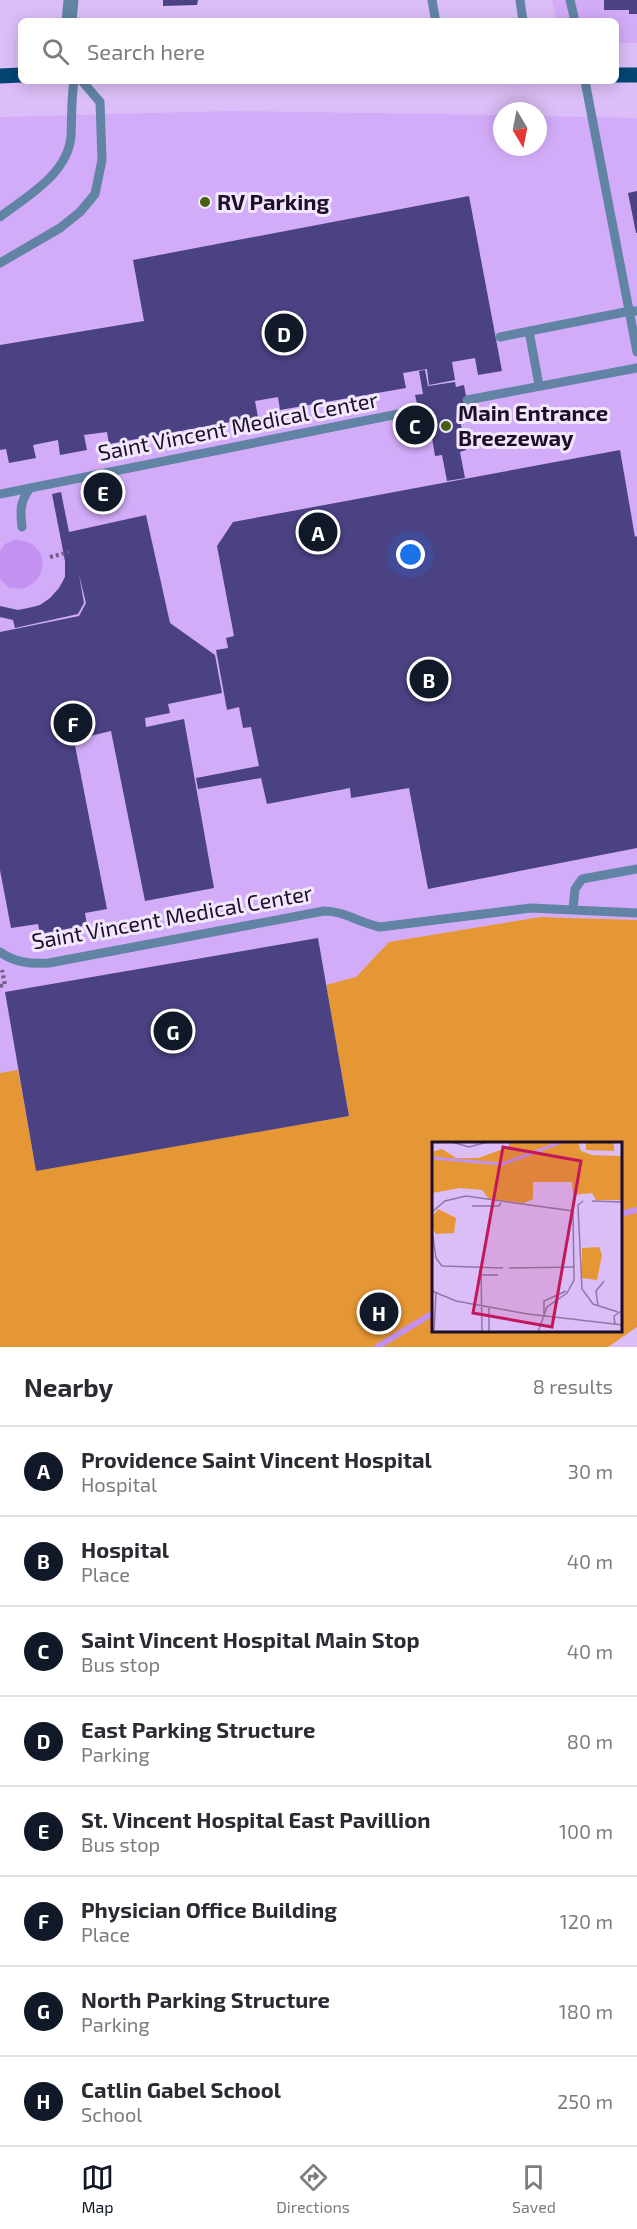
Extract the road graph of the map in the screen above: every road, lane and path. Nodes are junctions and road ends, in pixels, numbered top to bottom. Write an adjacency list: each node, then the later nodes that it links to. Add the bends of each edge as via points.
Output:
1 (71, 0): 6 (street)
2 (432, 0): 5 (lane)
3 (520, 0): 7 (lane)
4 (570, 0): 8 (lane)
5 (435, 17)
6 (69, 18)
7 (523, 18)
8 (574, 18)
9 (18, 75): 12 (main road)
10 (619, 75): 11 (main road)
11 (637, 75)
12 (0, 76)
13 (74, 84): 16 (lane, via 71,137 61,166)
14 (85, 84): 17 (lane, via 100,102 102,160 95,194 60,228)
15 (586, 84): 18 (lane)
16 (0, 218)
17 (0, 263)
18 (633, 311): 19 (lane); 21 (lane)
19 (529, 331): 20 (lane); 23 (lane)
20 (500, 336)
21 (637, 352)
22 (637, 368): 23 (lane)
23 (539, 386): 24 (lane)
24 (467, 400)
25 (418, 410): 26 (lane, Saint Vincent Medical Center)
26 (30, 488): 27 (lane, Saint Vincent Medical Center); 28 (lane, via 19,509)
27 (0, 494)
28 (22, 527)
29 (69, 552): 30 (path)
30 (50, 558)
31 (637, 869): 32 (lane, via 582,879 575,889)
32 (573, 909): 33 (lane, Saint Vincent Medical Center); 34 (lane, Saint Vincent Medical Center, via 497,911 380,927 341,912 324,911 49,963 15,961)
33 (637, 913)
34 (0, 952)
35 (0, 967): 36 (path, via 5,985)
36 (0, 986)

